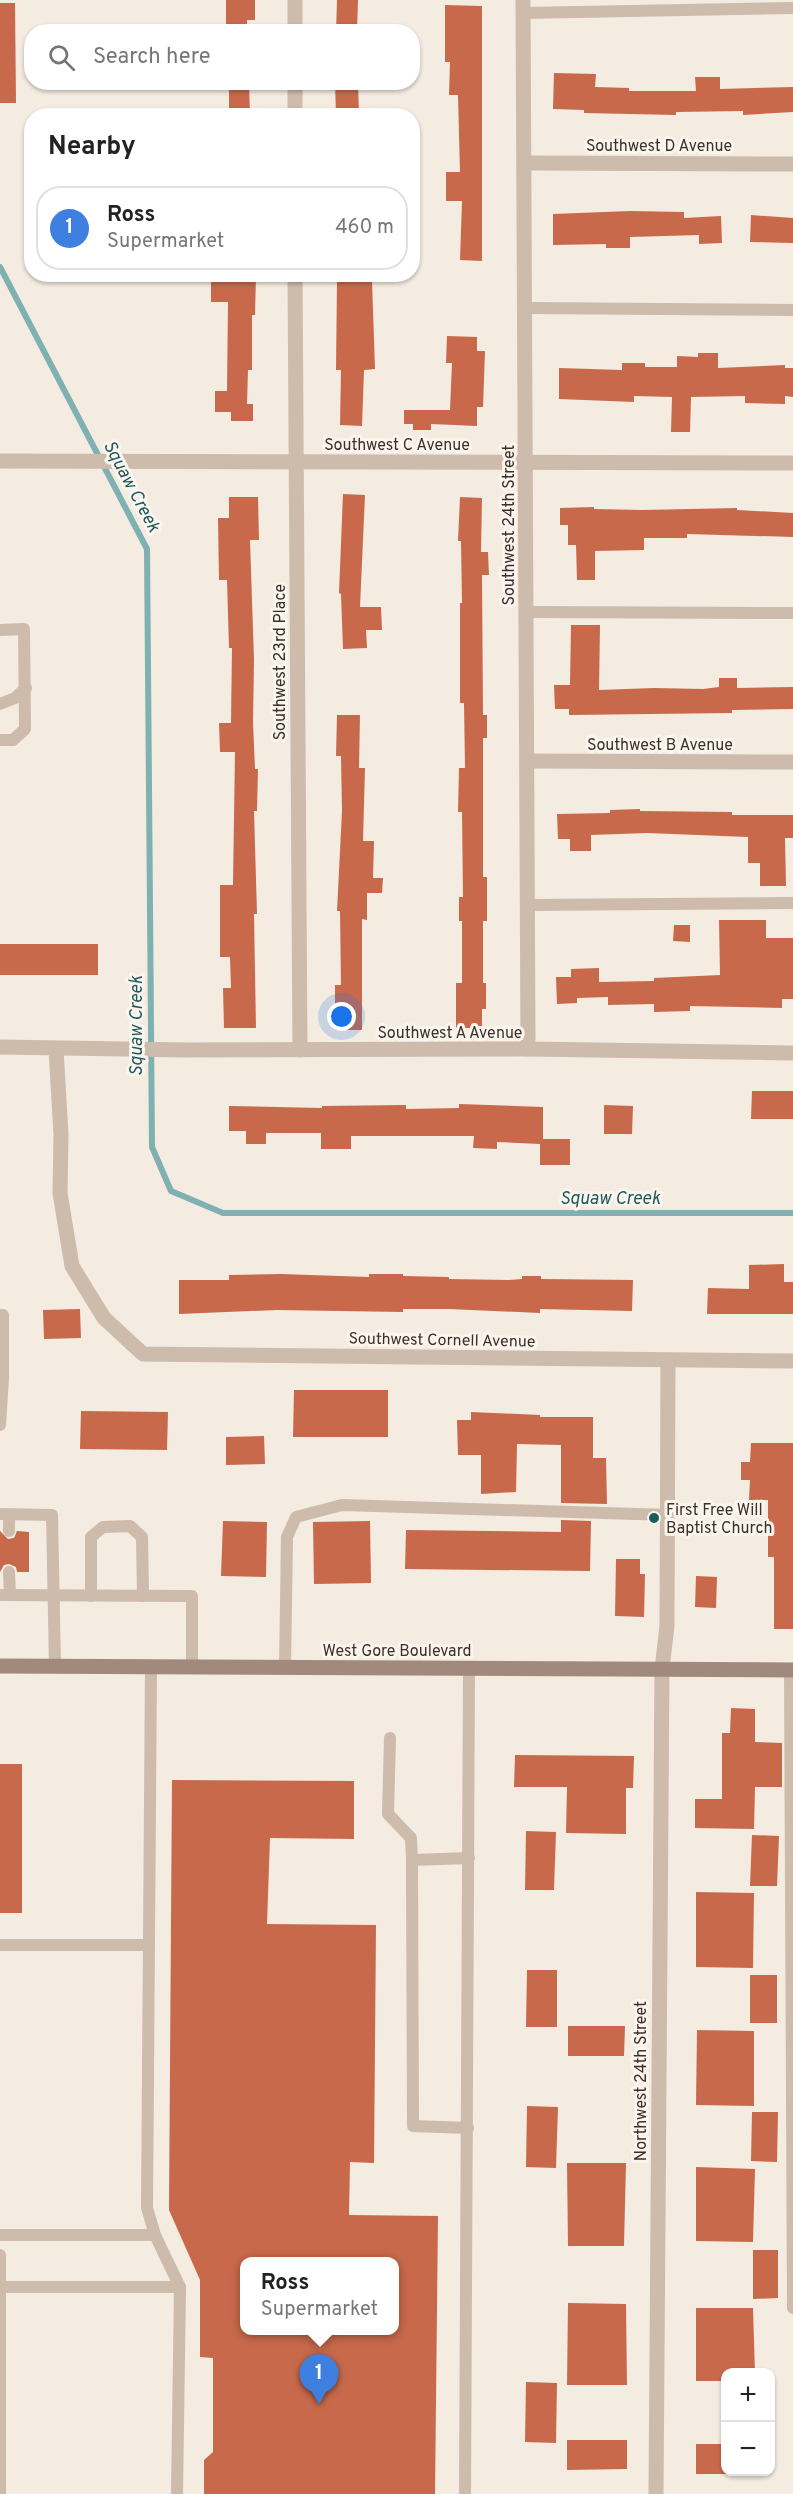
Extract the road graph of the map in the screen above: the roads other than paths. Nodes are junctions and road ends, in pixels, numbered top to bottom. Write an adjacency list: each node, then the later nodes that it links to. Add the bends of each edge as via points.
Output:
1 (295, 0): 4 (street)
2 (523, 7): 3 (lane); 7 (street, Southwest 24th Street)
3 (793, 8)
4 (295, 24)
5 (295, 90): 6 (street)
6 (295, 108)
7 (524, 163): 8 (street, Southwest D Avenue); 10 (street, Southwest 24th Street)
8 (793, 164)
9 (295, 282): 13 (street, Southwest 23rd Place)
10 (525, 308): 11 (lane); 14 (street, Southwest 24th Street)
11 (793, 310)
12 (0, 461): 13 (street, Southwest C Avenue)
13 (296, 462): 14 (street, Southwest C Avenue); 29 (street, Southwest 23rd Place)
14 (525, 462): 15 (street, Southwest C Avenue); 16 (street, Southwest 24th Street)
15 (793, 463)
16 (526, 612): 17 (lane); 22 (street, Southwest 24th Street)
17 (793, 613)
18 (0, 630): 19 (lane, via 24,629)
19 (26, 688): 20 (lane); 21 (lane, via 25,729 13,740)
20 (0, 704)
21 (0, 740)
22 (527, 761): 23 (street, Southwest B Avenue); 25 (street, Southwest 24th Street)
23 (793, 762)
24 (793, 903): 25 (lane)
25 (527, 904): 28 (street, Southwest 24th Street)
26 (0, 1047): 27 (street, Southwest A Avenue)
27 (56, 1049): 29 (street, Southwest A Avenue); 32 (street, Southwest Cornell Avenue, via 60,1193 72,1266 104,1318 143,1354)
28 (528, 1049): 29 (street, Southwest A Avenue); 30 (street, Southwest A Avenue)
29 (300, 1050)
30 (793, 1053)
31 (0, 1315): 34 (lane)
32 (668, 1360): 33 (street, Southwest Cornell Avenue); 37 (street)
33 (793, 1361)
34 (2, 1362): 35 (lane)
35 (0, 1424)
36 (5, 1514): 38 (lane); 41 (lane, via 52,1515)
37 (668, 1515): 48 (lane, via 342,1505 296,1516 287,1537); 50 (street, via 667,1626)
38 (9, 1531)
39 (9, 1572): 40 (lane)
40 (5, 1595): 41 (lane)
41 (54, 1595): 42 (lane); 45 (lane)
42 (92, 1596): 43 (lane); 43 (lane, via 92,1537 103,1527 130,1526 142,1537)
43 (143, 1596): 47 (lane, via 192,1596)
44 (0, 1666): 45 (main road, West Gore Boulevard)
45 (55, 1666): 46 (main road, West Gore Boulevard)
46 (152, 1667): 47 (main road, West Gore Boulevard); 56 (lane)
47 (192, 1667): 48 (main road, West Gore Boulevard)
48 (285, 1667): 49 (main road, West Gore Boulevard)
49 (469, 1668): 50 (main road, West Gore Boulevard); 53 (lane)
50 (662, 1669): 51 (main road, West Gore Boulevard); 67 (street, Northwest 24th Street)
51 (792, 1670): 63 (lane)
52 (390, 1738): 54 (lane, via 388,1814 411,1838)
53 (469, 1858): 54 (lane); 57 (lane)
54 (412, 1860): 57 (lane, via 412,2126)
55 (0, 1945): 56 (lane)
56 (149, 1945): 59 (lane, via 147,2208)
57 (468, 2127): 66 (lane)
58 (0, 2235): 59 (lane)
59 (155, 2235): 62 (lane)
60 (0, 2254): 61 (lane)
61 (0, 2287): 62 (lane); 64 (lane)
62 (180, 2287): 65 (lane)
63 (793, 2308)
64 (0, 2494)
65 (177, 2494)
66 (465, 2494)
67 (656, 2494)

